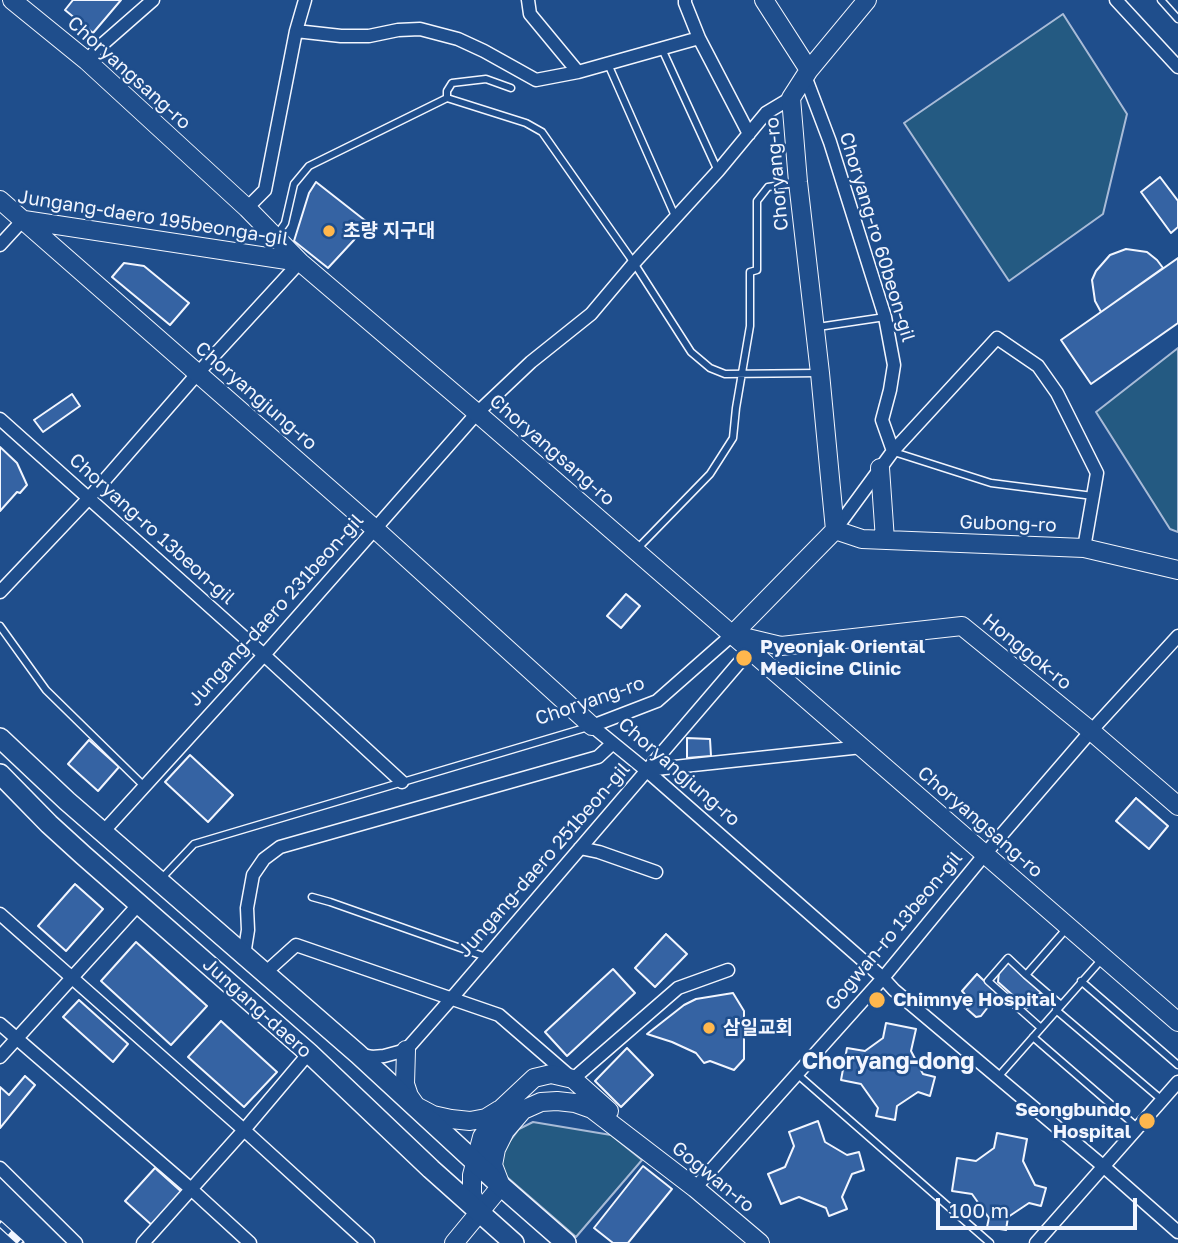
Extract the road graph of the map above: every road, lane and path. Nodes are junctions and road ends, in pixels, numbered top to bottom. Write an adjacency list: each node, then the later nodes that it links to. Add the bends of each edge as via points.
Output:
1 (12, 0): 14 (street, Choryangsang-ro)
2 (153, 0): 14 (street)
3 (528, 0): 17 (street, via 530,14)
4 (685, 0): 12 (street)
5 (764, 0): 18 (street)
6 (867, 0): 18 (street, Choryang-ro)
7 (1116, 0): 16 (street)
8 (1161, 0): 10 (lane)
9 (302, 1): 11 (street)
10 (1178, 19)
11 (296, 31): 17 (street, via 369,36 420,29 467,43 536,80); 26 (street, via 265,190)
12 (699, 38): 13 (street); 22 (street)
13 (662, 49): 15 (street); 23 (lane)
14 (87, 61): 26 (street, Choryangsang-ro)
15 (608, 64): 17 (street); 28 (lane)
16 (1178, 67)
17 (578, 72)
18 (807, 73): 21 (street, Choryang-ro); 34 (street, Choryang-ro 60beon-gil)
19 (510, 88): 20 (lane, via 486,79 452,83)
20 (447, 98): 30 (lane, via 309,166 294,184 285,223); 33 (lane, via 542,132)
21 (791, 98): 22 (street, Jungang-daero 231beon-gil, via 766,113); 24 (street, Choryang-ro)
22 (749, 134): 23 (street, Jungang-daero 231beon-gil)
23 (718, 172): 28 (street, Jungang-daero 231beon-gil)
24 (798, 183): 35 (street, Choryang-ro); 38 (lane, via 768,187 757,201 757,270 750,272 750,326)
25 (0, 200): 29 (street, Choryangjung-ro)
26 (247, 208): 30 (street, Choryangsang-ro)
27 (0, 216): 29 (street, Jungang-daero 195beonga-gil)
28 (676, 218): 33 (street, Jungang-daero 231beon-gil)
29 (23, 220): 31 (street); 32 (street, Jungang-daero 195beonga-gil); 36 (street, Choryangjung-ro)
30 (275, 237): 32 (street, Choryangsang-ro)
31 (0, 245)
32 (300, 262): 36 (street); 39 (street, Choryangsang-ro)
33 (634, 263): 38 (lane, via 691,352 710,368); 39 (street, Jungang-daero 231beon-gil, via 591,314)
34 (885, 317): 35 (lane); 41 (street, Choryang-ro 60beon-gil, via 894,365 882,420)
35 (814, 328): 37 (street, Choryang-ro)
36 (198, 373): 44 (street); 45 (street, Choryangjung-ro)
37 (820, 373): 38 (lane); 46 (street, Choryang-ro)
38 (742, 375): 49 (lane, via 733,438 710,474)
39 (477, 413): 45 (street, Jungang-daero 231beon-gil); 49 (street, Choryangsang-ro)
40 (0, 419): 44 (street, Choryang-ro 13beon-gil)
41 (893, 451): 42 (street); 43 (lane, via 991,483); 43 (street, via 997,338 1038,366 1057,393 1097,473)
42 (880, 468): 46 (street); 47 (street)
43 (1093, 496): 48 (street)
44 (89, 498): 51 (street); 56 (street, Choryang-ro 13beon-gil)
45 (374, 528): 56 (street, Jungang-daero 231beon-gil); 57 (street, Choryangjung-ro)
46 (835, 530): 47 (street, Gubong-ro, via 862,539); 53 (street, Choryang-ro)
47 (885, 540): 48 (street, Gubong-ro)
48 (1084, 548): 50 (street, Gubong-ro)
49 (636, 551): 53 (street, Choryangsang-ro)
50 (1178, 570)
51 (0, 592)
52 (0, 626): 65 (lane, via 46,690)
53 (732, 635): 55 (street, Choryangsang-ro); 57 (street, Choryang-ro, via 657,701); 58 (street, Honggok-ro, via 781,646 962,626)
54 (1178, 636): 58 (street, Gogwan-ro 13beon-gil)
55 (750, 650): 61 (street, Choryangsang-ro); 62 (street, Jungang-daero 251beon-gil)
56 (264, 655): 64 (street, Choryang-ro 13beon-gil); 65 (street, Jungang-daero 231beon-gil)
57 (592, 726): 60 (street, Choryangjung-ro); 64 (lane, Choryang-ro)
58 (1091, 731): 66 (street, Honggok-ro); 69 (street, Gogwan-ro 13beon-gil)
59 (0, 738): 67 (main road, Jungang-daero)
60 (613, 743): 62 (street, Choryangjung-ro); 76 (street, via 598,757 280,848 264,859 253,875)
61 (862, 747): 62 (street); 69 (street, Choryangsang-ro)
62 (646, 770): 68 (street, Jungang-daero 251beon-gil); 83 (street, Choryangjung-ro)
63 (0, 774): 73 (main road, Jungang-daero)
64 (401, 782): 71 (lane, Choryang-ro, via 194,845)
65 (144, 786): 67 (street, Jungang-daero 231beon-gil)
66 (1178, 806)
67 (103, 832): 71 (main road, Jungang-daero)
68 (580, 848): 70 (street); 77 (street, Jungang-daero 251beon-gil)
69 (985, 854): 75 (street, Choryangsang-ro); 83 (street, Gogwan-ro 13beon-gil)
70 (656, 872)
71 (160, 880): 76 (main road, Jungang-daero)
72 (312, 897): 77 (lane)
73 (138, 905): 82 (street); 93 (main road, Jungang-daero)
74 (0, 914): 82 (street)
75 (1069, 927): 78 (street, Choryangsang-ro); 81 (lane)
76 (244, 955): 80 (main road, Jungang-daero)
77 (486, 957): 85 (street, Jungang-daero 251beon-gil)
78 (1104, 957): 84 (lane); 87 (street, Choryangsang-ro)
79 (728, 970): 99 (street, via 678,988)
80 (265, 974): 85 (street, Jungang-daero, via 296,945); 94 (main road, Jungang-daero)
81 (1026, 975): 86 (lane); 89 (lane, via 1008,958 988,981)
82 (72, 977): 91 (street); 105 (street)
83 (883, 978): 97 (street, Gogwan-ro 13beon-gil); 98 (street, Choryangjung-ro)
84 (1082, 981): 86 (lane); 96 (lane)
85 (451, 999): 92 (street, Jungang-daero 251beon-gil); 99 (street, via 499,1015)
86 (1059, 1008): 89 (lane); 101 (lane)
87 (1178, 1022)
88 (0, 1024): 91 (street)
89 (1041, 1028): 90 (lane)
90 (1033, 1037): 98 (lane); 104 (lane)
91 (16, 1038): 95 (street); 112 (street)
92 (406, 1049): 94 (street, via 384,1056); 102 (street, via 405,1084)
93 (309, 1054): 105 (street); 113 (main road, Jungang-daero)
94 (358, 1054): 102 (main road, Jungang-daero)
95 (0, 1056)
96 (1178, 1065)
97 (797, 1074): 111 (street, Gogwan-ro 13beon-gil); 123 (lane)
98 (998, 1077): 108 (street, Choryangjung-ro)
99 (573, 1079): 103 (street, via 551,1074 534,1078); 106 (street, Gogwan-ro)
100 (1178, 1082): 101 (street)
101 (1162, 1100): 104 (street)
102 (416, 1106): 103 (street, via 433,1115 470,1121); 107 (main road, Jungang-daero)
103 (502, 1108): 107 (street, via 482,1137)
104 (1138, 1128): 108 (street)
105 (244, 1130): 112 (street); 118 (street)
106 (639, 1144): 110 (street, Gogwan-ro, via 592,1109 575,1102 541,1102 523,1110 496,1149 493,1165); 111 (street, Gogwan-ro)
107 (475, 1162): 110 (main road, Jungang-daero); 113 (street, via 472,1194)
108 (1103, 1167): 114 (street, Choryangjung-ro); 124 (street)
109 (0, 1168): 115 (street)
110 (500, 1186): 113 (street); 121 (main road, Jungang-daero)
111 (695, 1188): 122 (street, Gogwan-ro)
112 (191, 1189): 116 (street); 117 (street)
113 (479, 1212): 119 (street); 120 (main road, Jungang-daero)
114 (1178, 1232)
115 (76, 1243)
116 (143, 1243)
117 (250, 1243)
118 (368, 1243)
119 (454, 1243)
120 (514, 1243)
121 (566, 1243)
122 (760, 1243)
123 (990, 1243)
124 (1036, 1243)

